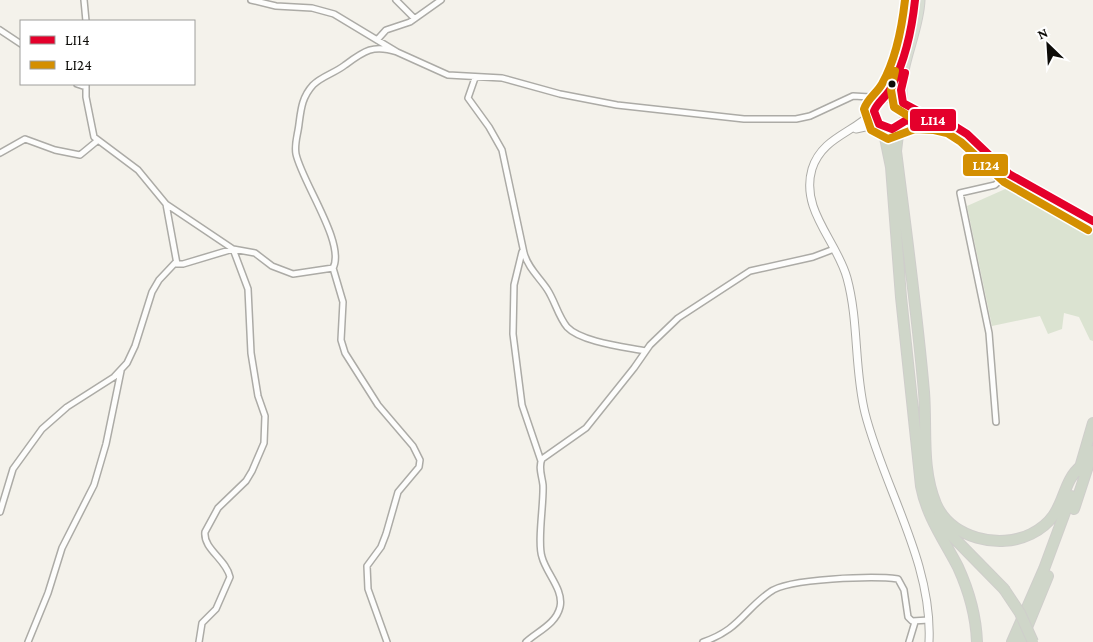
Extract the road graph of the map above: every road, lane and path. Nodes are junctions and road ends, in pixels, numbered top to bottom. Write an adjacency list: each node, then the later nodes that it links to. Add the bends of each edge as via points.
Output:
1 (84, 0): 8 (street)
2 (251, 0): 10 (street, via 334,14)
3 (396, 0): 7 (street)
4 (441, 0): 7 (street)
5 (914, 0): 16 (highway, via 903,54)
6 (920, 0): 17 (highway, via 902,84)
7 (414, 18): 10 (street, via 386,30)
8 (86, 20)
9 (0, 30): 11 (street)
10 (377, 40): 12 (street)
11 (20, 43)
12 (397, 52): 13 (street, via 448,75); 32 (street, via 386,48 360,52 345,66 318,81 307,93 301,107 295,152 303,178 327,223 335,251)
13 (475, 78): 15 (street, via 502,78 617,105 744,118 802,118 853,96); 29 (street, via 468,98 490,127 502,150)
14 (86, 85): 23 (street, via 92,131)
15 (870, 97): 16 (street); 18 (street)
16 (885, 98): 17 (highway, via 893,97); 18 (highway)
17 (904, 104): 19 (street); 20 (highway, via 906,114)
18 (875, 108): 21 (highway); 22 (street)
19 (934, 120): 20 (street); 25 (street, via 952,124 962,131)
20 (902, 124): 21 (highway, via 894,129); 40 (highway, via 896,151 924,394)
21 (881, 126): 22 (street); 41 (highway, via 891,168 901,297)
22 (848, 131): 30 (street, via 820,152 810,177 812,205)
23 (97, 141): 24 (street, via 80,155 25,139); 26 (street, via 138,170)
24 (0, 153)
25 (1008, 173): 27 (street); 35 (street, via 996,185 960,193 989,333)
26 (166, 204): 28 (street); 31 (street)
27 (1093, 221)
28 (232, 249): 31 (street, via 183,264); 32 (street, via 254,254 293,274); 47 (street, via 248,288 251,353 265,416 265,434 249,476 218,508 205,532 207,545 226,565 230,577 216,609 202,622)
29 (523, 249): 33 (street, via 526,262 548,290 572,330 596,340); 38 (street, via 514,285 513,334 522,405)
30 (834, 249): 33 (street, via 742,275 678,318); 44 (street, via 850,288 865,412 921,576)
31 (175, 263): 34 (street, via 152,292 135,346)
32 (333, 268): 48 (street, via 343,302 341,340 345,353 378,405 414,446 420,460 419,467 398,492 386,534 367,566 368,589)
33 (645, 351): 38 (street, via 586,428 550,452)
34 (121, 371): 42 (street, via 67,406 42,429 13,469); 46 (street, via 94,485 56,561 48,593)
35 (996, 422)
36 (1093, 424): 39 (highway)
37 (1093, 451): 55 (highway, via 1076,504)
38 (541, 462): 49 (street, via 541,554 559,594 560,604 558,613 548,625)
39 (1081, 466): 40 (highway, via 1054,516 1031,534 1000,542 971,536 949,522 937,504); 54 (highway, via 1044,569)
40 (928, 480): 43 (highway, via 934,506 948,532)
41 (923, 497): 43 (highway, via 948,539); 53 (highway, via 964,582 974,613)
42 (0, 512)
43 (1003, 590): 56 (highway, bridge); 57 (highway, bridge, via 1020,613)
44 (929, 620): 45 (street); 52 (street)
45 (915, 622): 50 (street, via 908,617 904,590 898,579 811,581 779,586 766,594 735,626); 51 (street)
46 (28, 642)
47 (199, 642)
48 (387, 642)
49 (526, 642)
50 (703, 642)
51 (909, 642)
52 (929, 642)
53 (977, 642)
54 (1012, 642)
55 (1020, 642)
56 (1029, 642)
57 (1033, 642)

